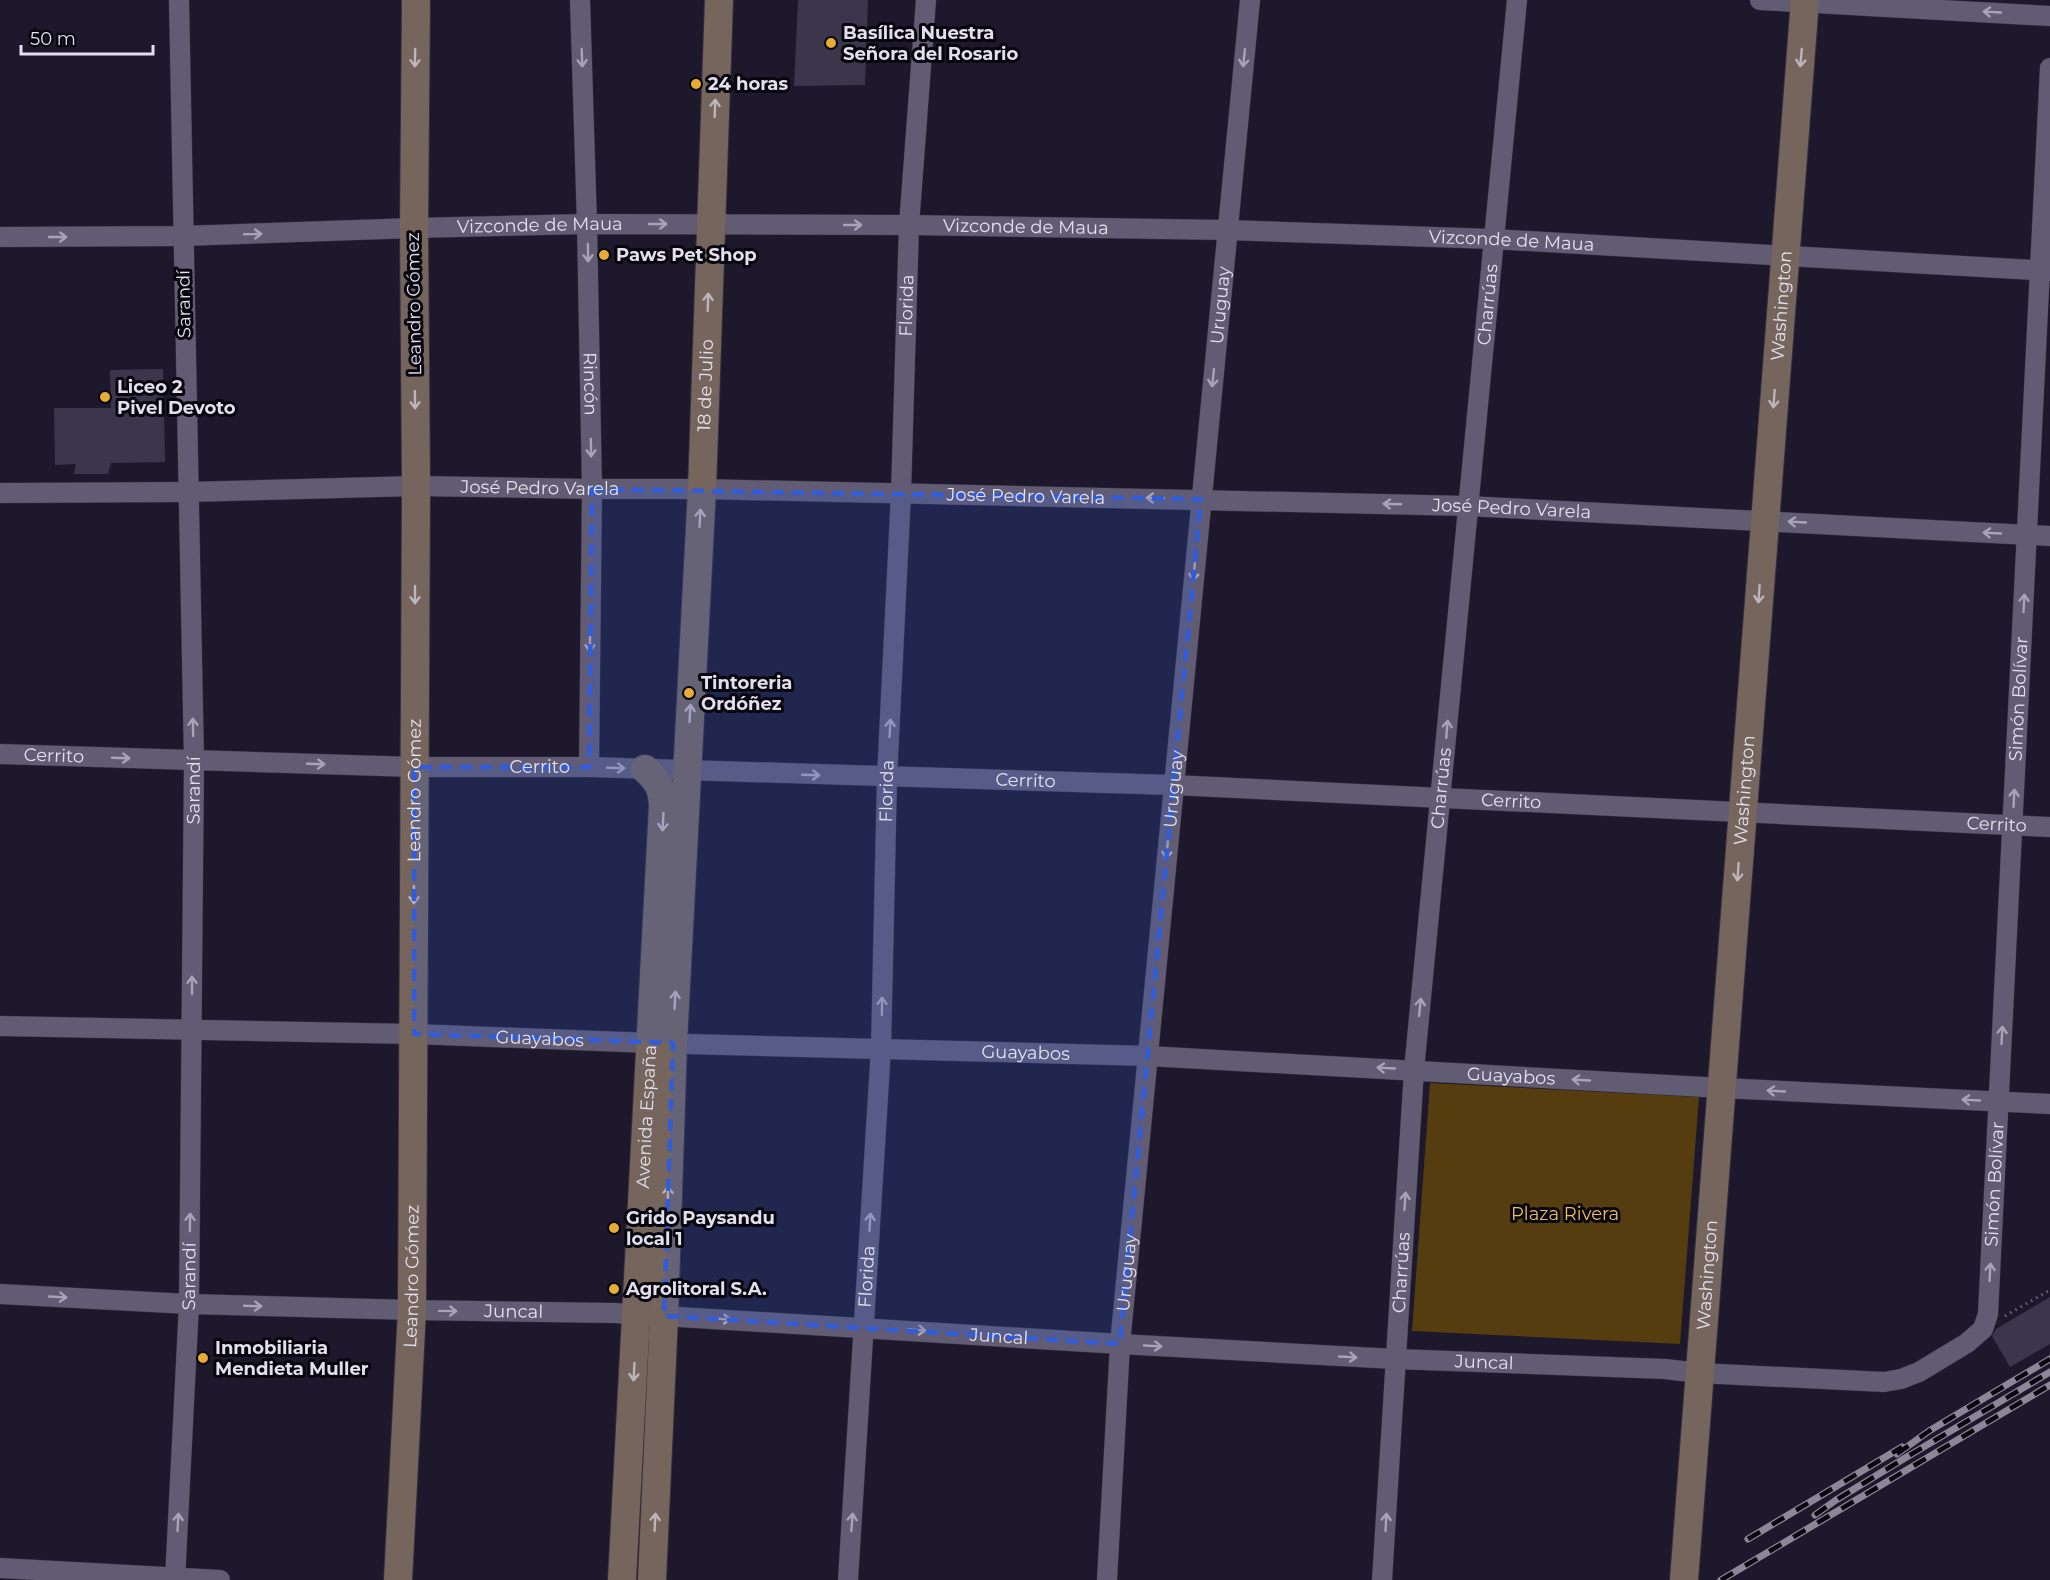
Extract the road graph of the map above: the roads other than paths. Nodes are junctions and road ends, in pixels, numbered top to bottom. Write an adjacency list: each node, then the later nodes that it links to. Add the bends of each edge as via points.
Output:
1 (179, 0): 17 (street, Sarandí)
2 (416, 0): 15 (street, Leandro Gómez, one-way to 15)
3 (580, 0): 12 (street, Rincón, one-way to 12)
4 (719, 0): 13 (street, 18 de Julio, one-way to 4)
5 (926, 0): 14 (street, Florida)
6 (1250, 0): 16 (street, Uruguay, one-way to 16)
7 (1517, 0): 19 (street, Charrúas)
8 (1760, 0): 9 (street)
9 (1805, 1): 10 (street, one-way to 9); 20 (street, Washington, one-way to 20)
10 (2050, 16)
11 (2050, 68): 21 (street, Simón Bolívar)
12 (587, 224): 13 (street, Vizconde de Maua, one-way to 13); 15 (street, Vizconde de Maua); 23 (street, Rincón, one-way to 23)
13 (711, 224): 14 (street, Vizconde de Maua, one-way to 14); 24 (street, 18 de Julio, one-way to 13)
14 (909, 225): 16 (street, Vizconde de Maua); 27 (street, Florida)
15 (414, 228): 17 (street, Vizconde de Maua, one-way to 15); 22 (street, Leandro Gómez, one-way to 22)
16 (1227, 230): 19 (street, Vizconde de Maua); 28 (street, Uruguay, one-way to 28)
17 (182, 236): 18 (street, Vizconde de Maua, one-way to 17); 25 (street, Sarandí)
18 (0, 237)
19 (1494, 239): 20 (street, Vizconde de Maua); 29 (street, Charrúas)
20 (1785, 255): 21 (street, Vizconde de Maua); 30 (street, Washington, one-way to 30)
21 (2045, 271): 31 (street, Simón Bolívar)
22 (416, 486): 23 (street, José Pedro Varela); 25 (street, José Pedro Varela); 35 (street, Leandro Gómez, one-way to 35)
23 (592, 489): 24 (street, José Pedro Varela); 36 (street, Rincón, one-way to 36)
24 (702, 489): 27 (street, José Pedro Varela); 38 (street, 18 de Julio, one-way to 24)
25 (188, 492): 26 (street, José Pedro Varela); 34 (street, Sarandí, one-way to 25)
26 (0, 493)
27 (901, 493): 28 (street, José Pedro Varela, one-way to 27); 39 (street, Florida, one-way to 27)
28 (1200, 499): 29 (street, José Pedro Varela, one-way to 28); 40 (street, Uruguay, one-way to 40)
29 (1467, 507): 30 (street, José Pedro Varela); 41 (street, Charrúas, one-way to 29)
30 (1765, 520): 31 (street, José Pedro Varela, one-way to 30); 42 (street, Washington, one-way to 42)
31 (2027, 535): 32 (street, José Pedro Varela); 43 (street, Simón Bolívar, one-way to 31)
32 (2050, 536)
33 (0, 754): 34 (street, Cerrito, one-way to 34)
34 (194, 761): 35 (street, Cerrito, one-way to 35); 46 (street, Sarandí, one-way to 34)
35 (414, 767): 36 (street, Cerrito); 47 (street, Leandro Gómez, one-way to 47)
36 (589, 767): 37 (street, Cerrito, one-way to 37)
37 (645, 769): 38 (street, Cerrito); 48 (street, Avenida España, one-way to 48, via 662,790 663,806)
38 (687, 771): 39 (street, Cerrito, one-way to 39); 48 (street, Avenida España, one-way to 38)
39 (887, 778): 40 (street, Cerrito); 49 (street, Florida, one-way to 39)
40 (1173, 785): 41 (street, Cerrito); 50 (street, Uruguay, one-way to 50)
41 (1441, 797): 42 (street, Cerrito); 51 (street, Charrúas, one-way to 41)
42 (1743, 814): 43 (street, Cerrito); 52 (street, Washington, one-way to 52)
43 (2013, 825): 44 (street, Cerrito); 53 (street, Simón Bolívar, one-way to 43)
44 (2050, 827)
45 (0, 1026): 46 (street, Guayabos)
46 (192, 1030): 47 (street, Guayabos); 56 (street, Sarandí, one-way to 46)
47 (414, 1034): 48 (street, Guayabos); 57 (street, Leandro Gómez)
48 (662, 1043): 49 (street, Guayabos); 58 (street, Avenida España)
49 (881, 1048): 50 (street, Guayabos); 59 (street, Florida, one-way to 49)
50 (1148, 1056): 51 (street, Guayabos, one-way to 50); 61 (street, Uruguay)
51 (1414, 1070): 52 (street, Guayabos, one-way to 51); 62 (street, Charrúas, one-way to 51)
52 (1722, 1088): 53 (street, Guayabos, one-way to 52); 63 (street, Washington)
53 (1999, 1102): 54 (street, Guayabos); 60 (street, Simón Bolívar, one-way to 53, via 1988,1314)
54 (2050, 1104)
55 (0, 1294): 56 (street, Juncal, one-way to 56)
56 (189, 1304): 57 (street, Juncal, one-way to 57); 65 (street, Sarandí, one-way to 56)
57 (412, 1310): 58 (street, Juncal, one-way to 58); 67 (street, Leandro Gómez)
58 (650, 1315): 59 (street, Juncal, one-way to 59); 68 (street, Avenida España, one-way to 68); 69 (street, Avenida España, one-way to 58)
59 (864, 1327): 61 (street, Juncal, one-way to 61); 70 (street, Florida, one-way to 59)
60 (1983, 1329): 63 (street, Juncal, via 1919,1372 1884,1382)
61 (1120, 1344): 62 (street, Juncal, one-way to 62); 71 (street, Uruguay)
62 (1395, 1359): 63 (street, Juncal); 72 (street, Charrúas, one-way to 62)
63 (1699, 1373): 73 (street, Washington)
64 (0, 1568): 65 (street)
65 (175, 1579): 66 (street)
66 (220, 1580)
67 (398, 1580)
68 (622, 1580)
69 (652, 1580)
70 (848, 1580)
71 (1107, 1580)
72 (1382, 1580)
73 (1684, 1580)

